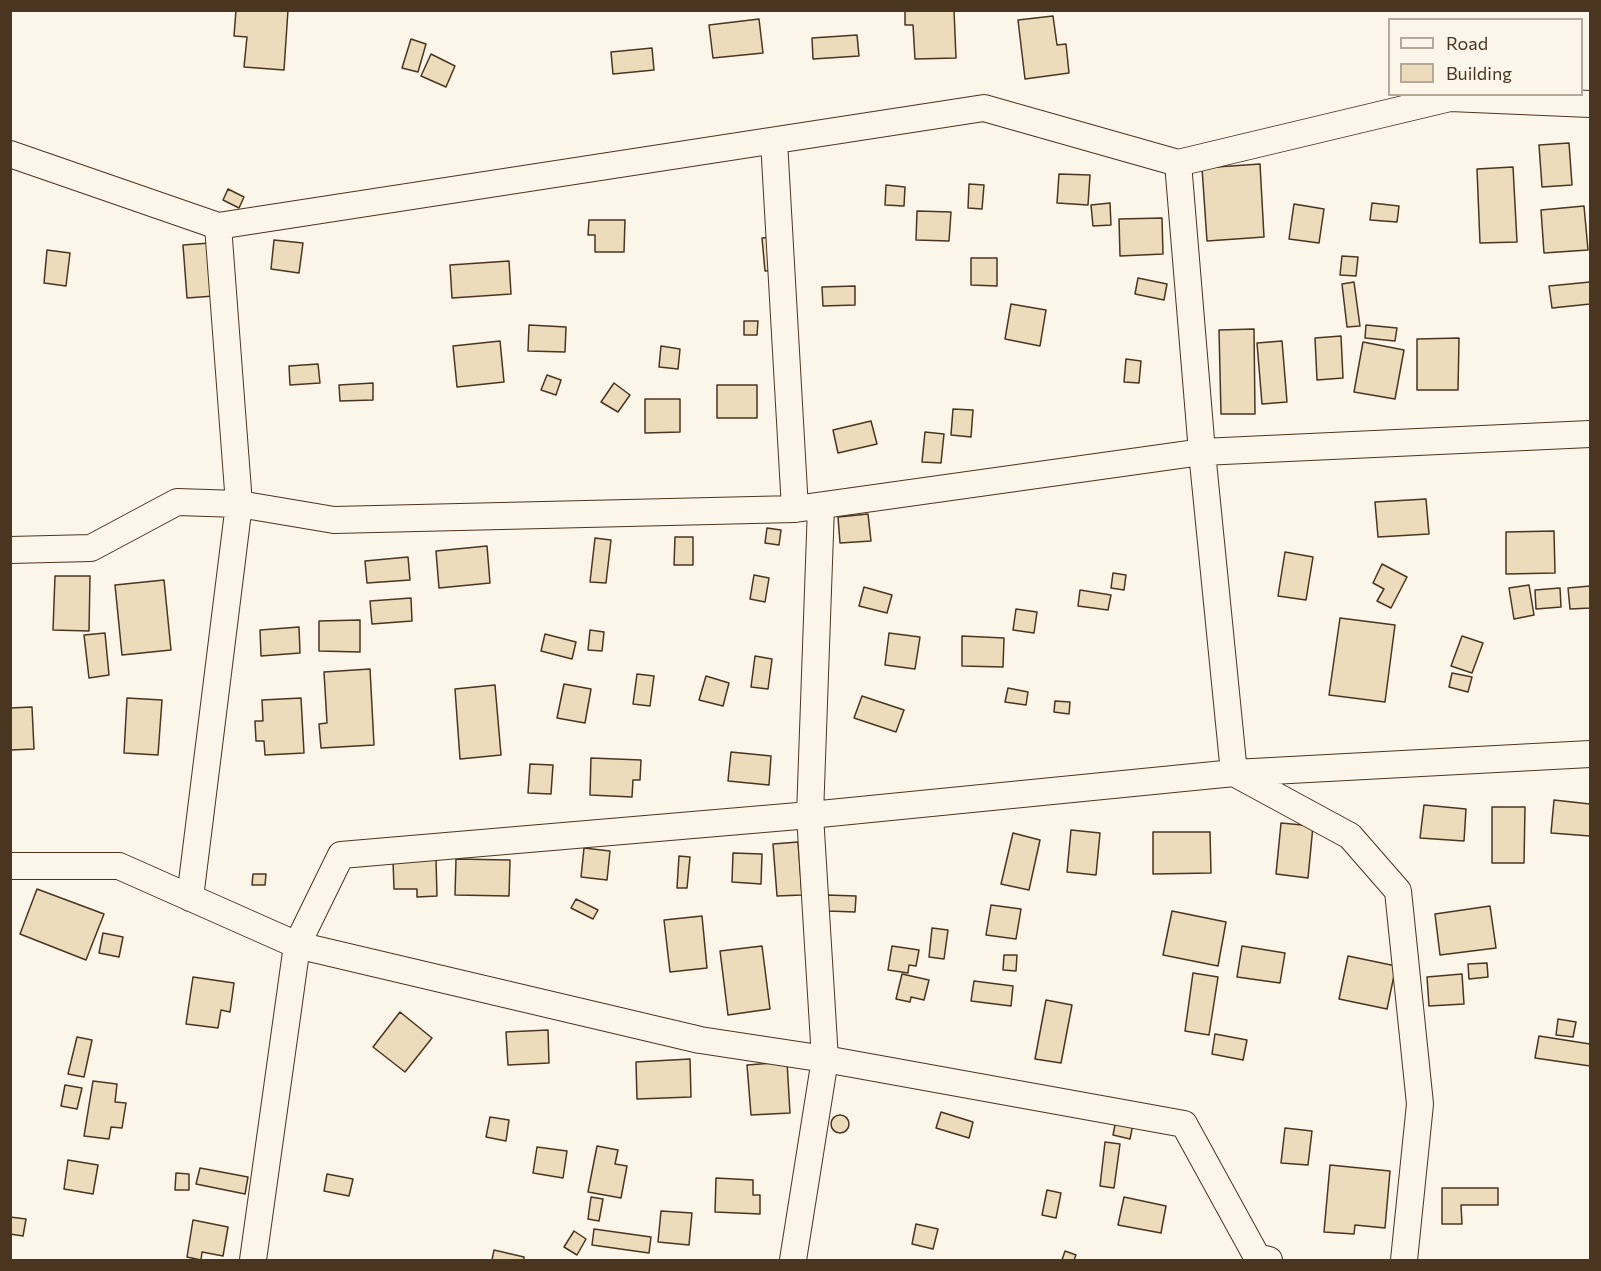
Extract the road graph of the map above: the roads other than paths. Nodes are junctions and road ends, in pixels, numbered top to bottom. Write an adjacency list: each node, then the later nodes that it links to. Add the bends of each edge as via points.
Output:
1 (1590, 104): 4 (street, via 1450,98)
2 (774, 141): 4 (street, via 984,108); 5 (street); 10 (street)
3 (10, 154): 5 (street)
4 (1178, 163): 7 (street)
5 (219, 226): 8 (street)
6 (1590, 434): 7 (street)
7 (1202, 452): 9 (street); 13 (street)
8 (239, 504): 10 (street, via 334,520); 11 (street, via 177,502 91,548); 16 (street)
9 (821, 506): 10 (street); 14 (street)
10 (795, 509)
11 (10, 550)
12 (1590, 754): 13 (street)
13 (1234, 773): 14 (street); 22 (street, via 1350,836 1398,891 1420,1104)
14 (810, 815): 17 (street, via 340,855); 18 (street)
15 (10, 866): 16 (street, via 119,866)
16 (190, 898): 17 (street)
17 (297, 945): 18 (street, via 700,1040); 19 (street)
18 (825, 1059): 20 (street); 21 (street, via 1184,1124 1257,1257)
19 (253, 1260)
20 (793, 1260)
21 (1269, 1260)
22 (1404, 1260)

